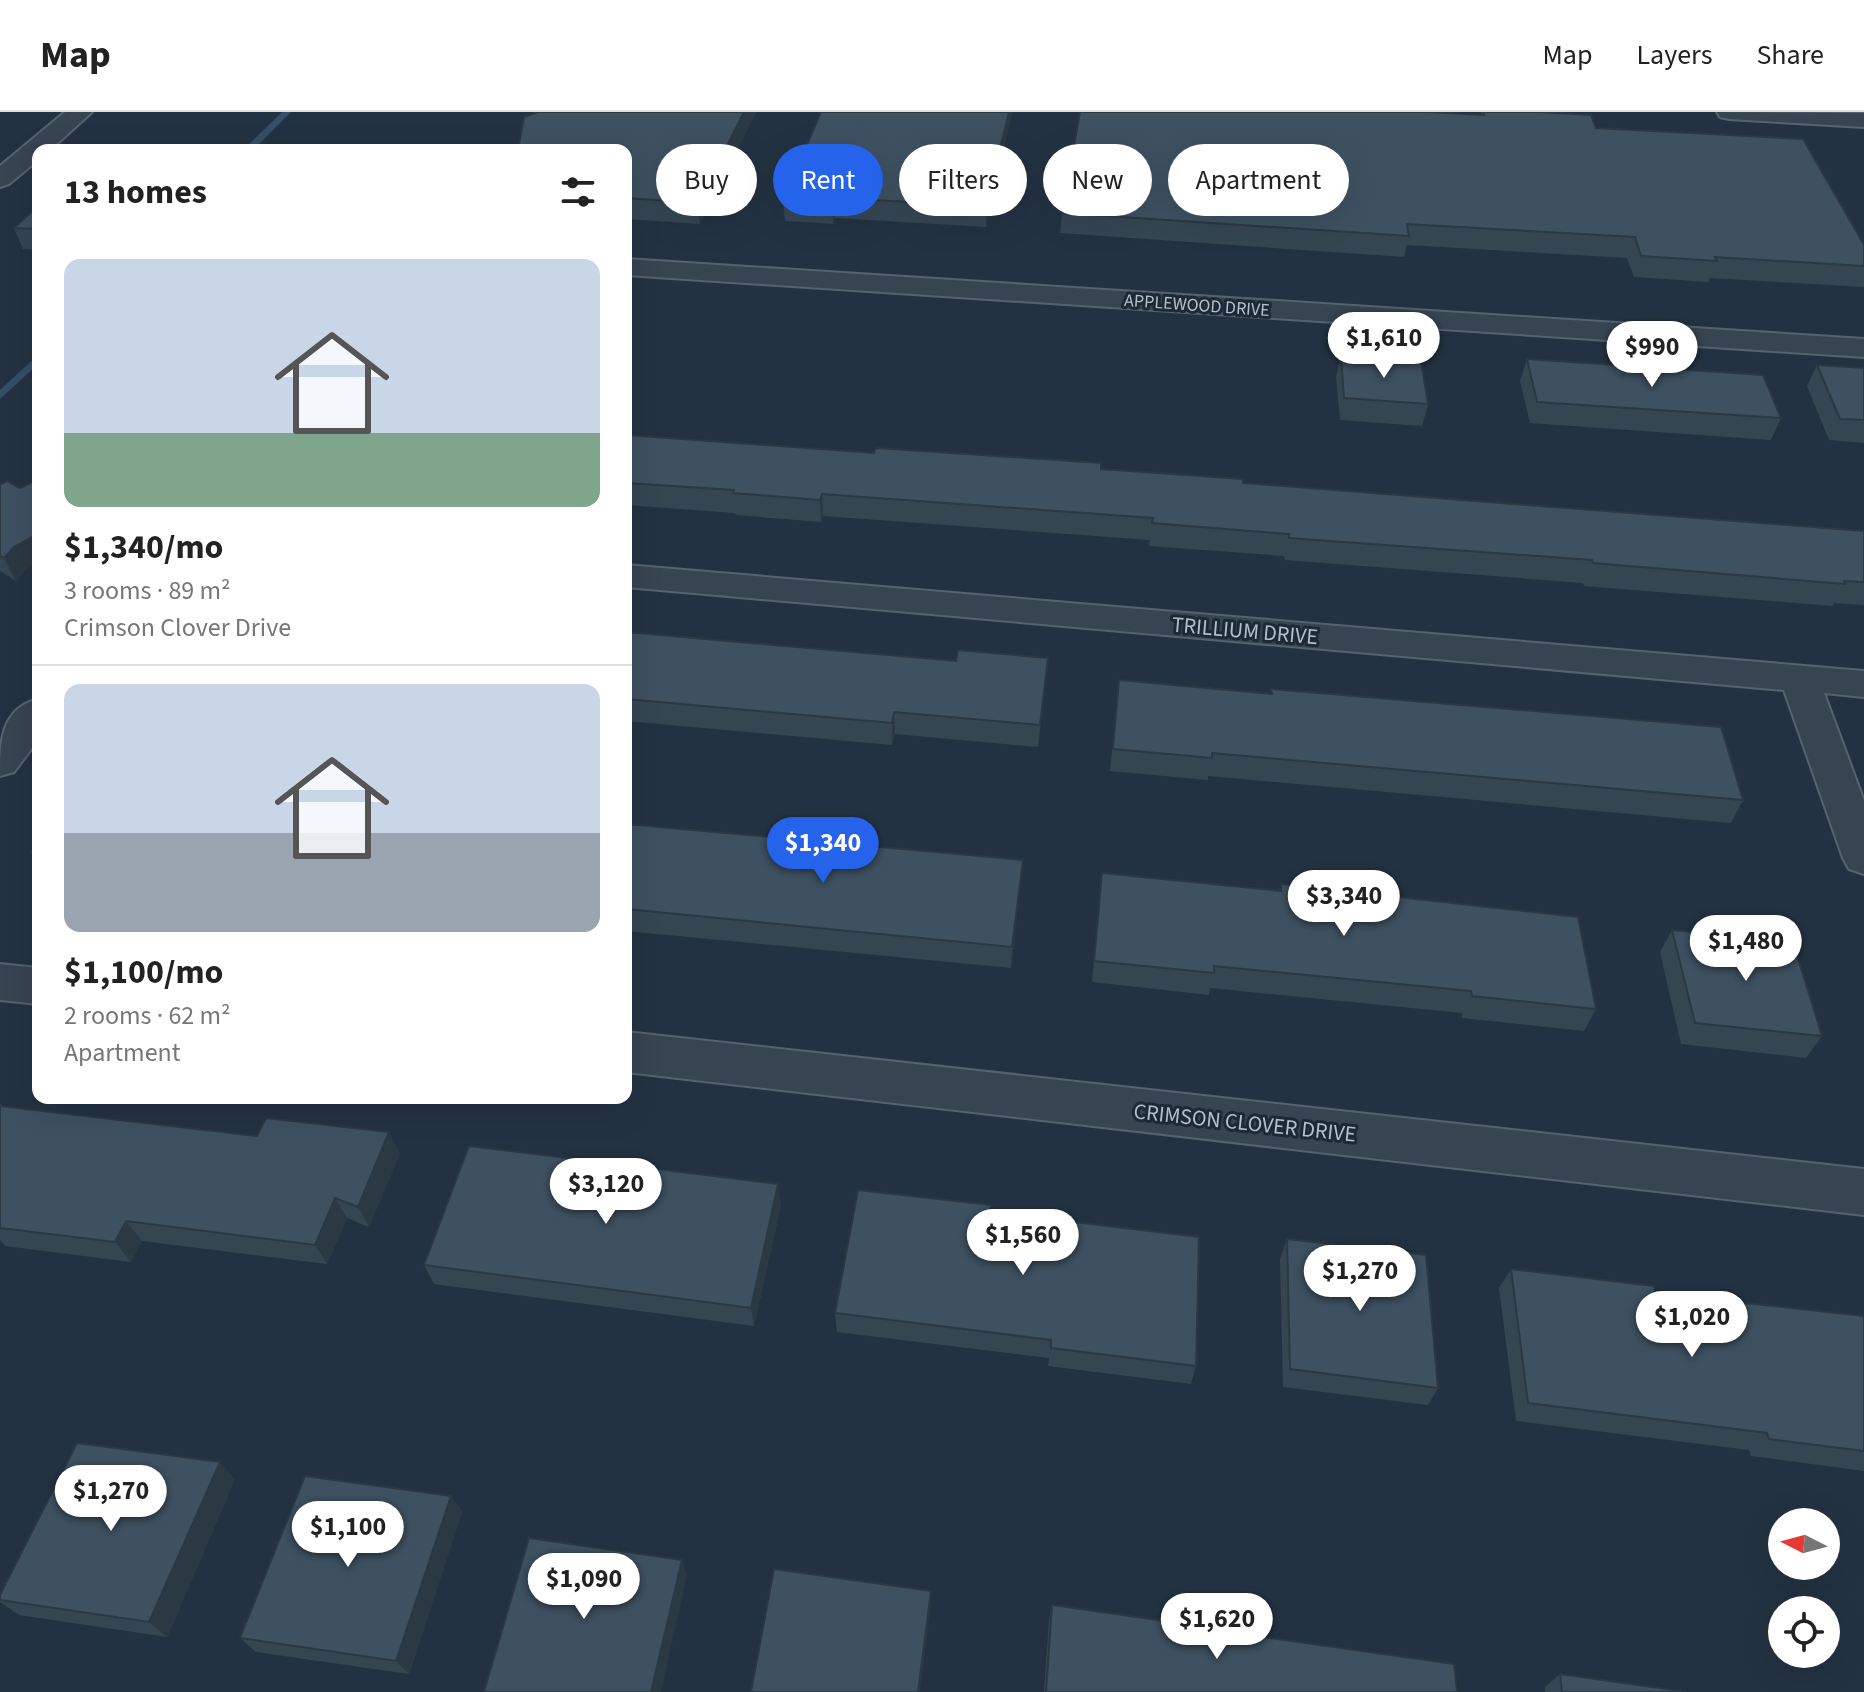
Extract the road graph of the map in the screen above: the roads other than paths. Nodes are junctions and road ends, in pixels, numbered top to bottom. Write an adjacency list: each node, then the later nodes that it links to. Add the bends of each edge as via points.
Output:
1 (80, 112): 4 (street)
2 (1729, 112): 3 (street)
3 (1864, 120)
4 (42, 144)
5 (32, 152): 6 (street)
6 (0, 179)
7 (632, 267): 8 (street, APPLEWOOD DRIVE)
8 (1864, 348)
9 (632, 577): 10 (street, TRILLIUM DRIVE)
10 (1799, 679): 11 (street, TRILLIUM DRIVE); 14 (street)
11 (1864, 684)
12 (32, 720): 13 (street)
13 (0, 762)
14 (1864, 858)
15 (0, 982): 16 (street)
16 (32, 985)
17 (632, 1053): 18 (street, CRIMSON CLOVER DRIVE)
18 (1864, 1192)

